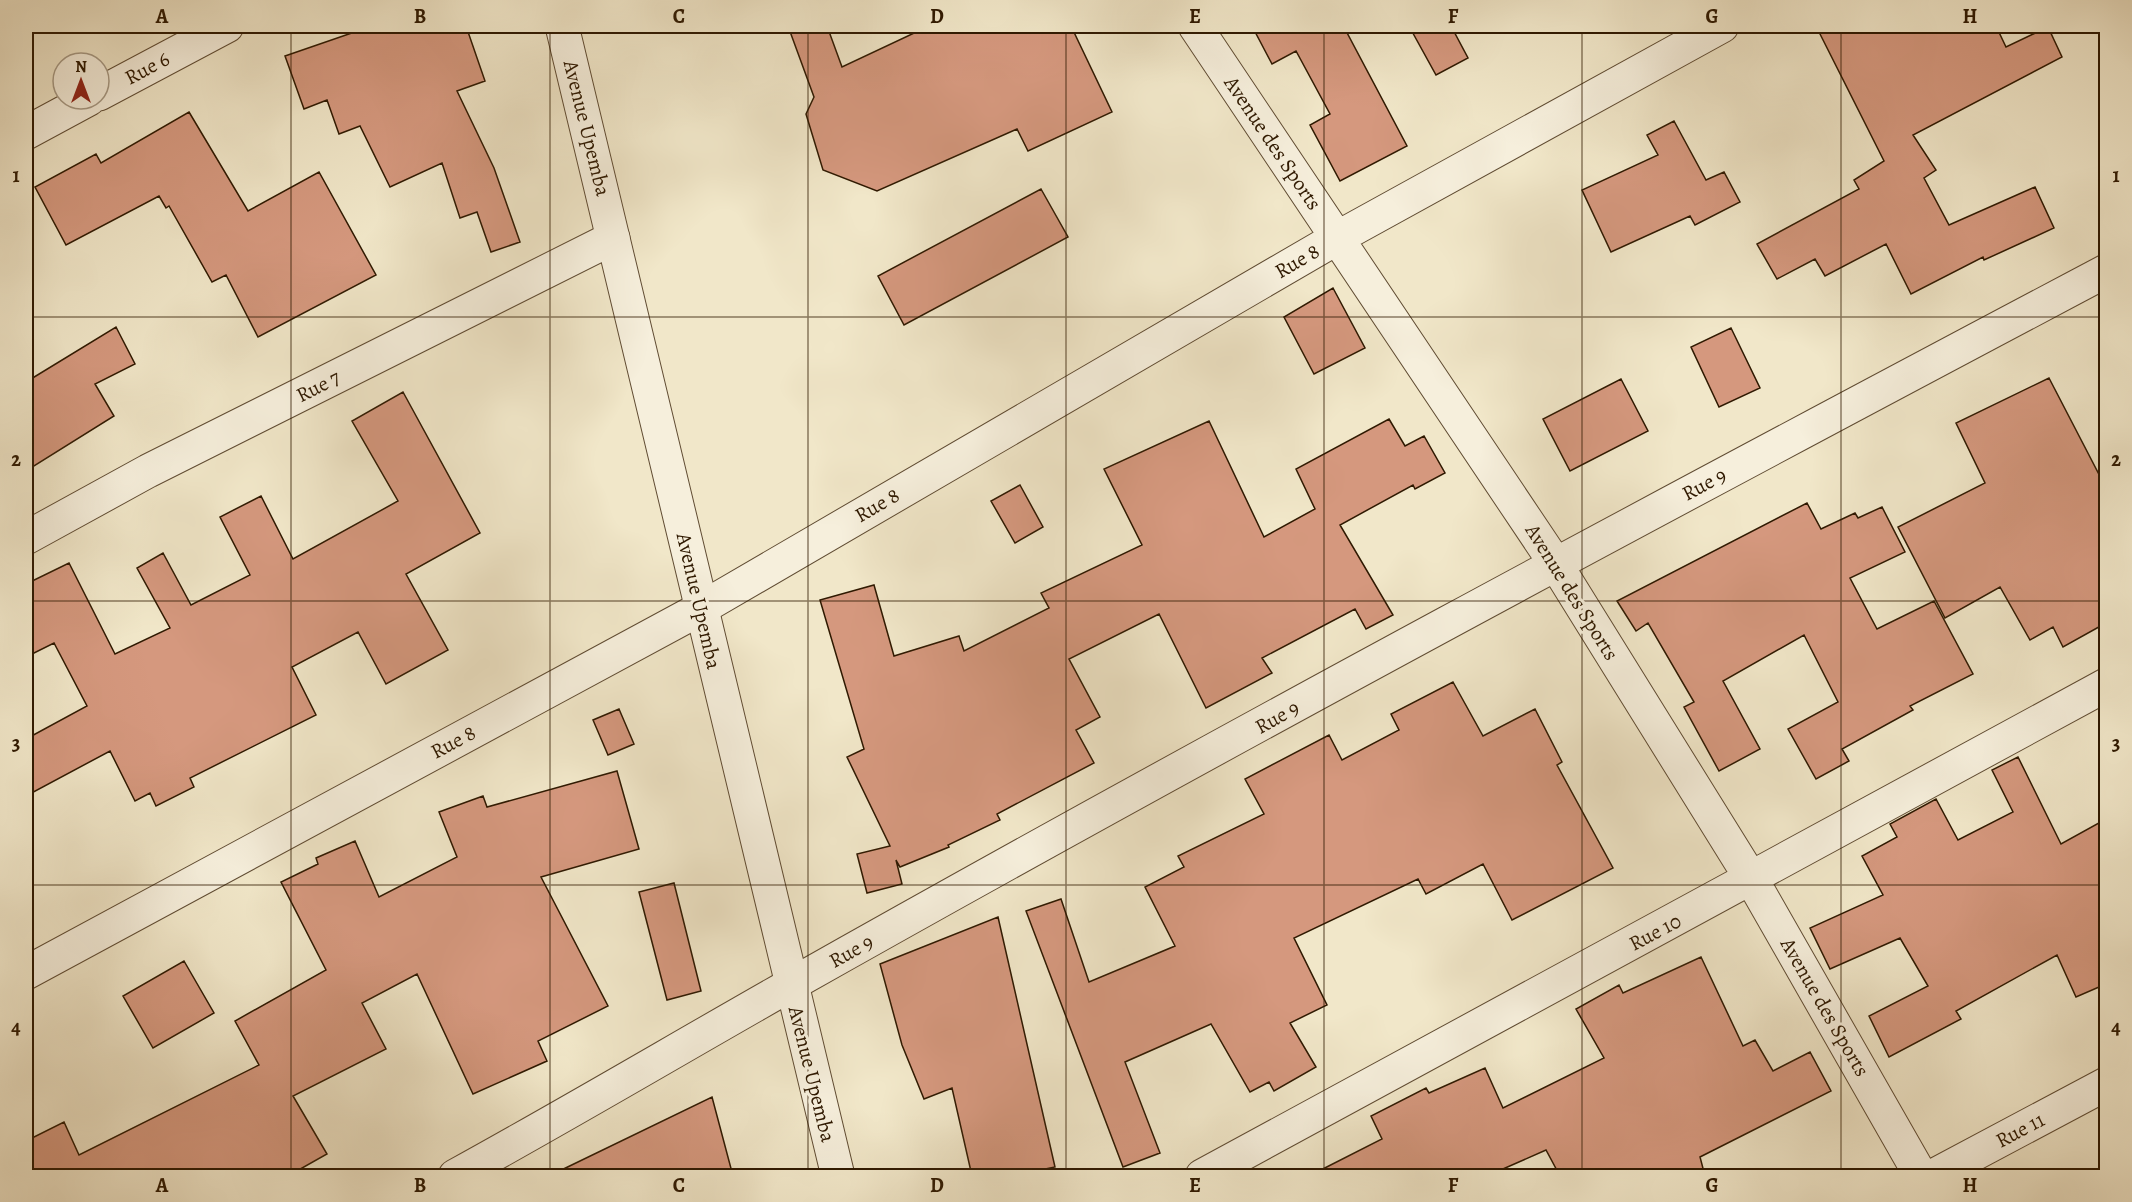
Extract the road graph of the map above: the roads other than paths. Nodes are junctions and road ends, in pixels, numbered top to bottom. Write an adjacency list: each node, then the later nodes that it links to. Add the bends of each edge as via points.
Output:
1 (227, 26): 5 (street, Rue 6)
2 (562, 26): 8 (street, Avenue Upemba)
3 (1195, 26): 9 (street, Avenue des Sports)
4 (1722, 26): 9 (street, Rue 8)
5 (111, 88)
6 (67, 111): 7 (street)
7 (26, 133)
8 (613, 238): 11 (street, Rue 7, via 148,471); 13 (street, Avenue Upemba)
9 (1337, 238): 12 (street, Avenue des Sports); 13 (street, Rue 8)
10 (2106, 271): 12 (street, Rue 9)
11 (26, 537)
12 (1555, 563): 15 (street, Avenue des Sports); 17 (street, Rue 9)
13 (700, 609): 16 (street, Rue 8); 17 (street, Avenue Upemba)
14 (2106, 684): 15 (street, Rue 10)
15 (1752, 880): 21 (street, Rue 10); 22 (street, Avenue des Sports)
16 (26, 973)
17 (790, 985): 19 (street, Rue 9); 20 (street, Avenue Upemba)
18 (2106, 1084): 23 (street, Rue 11)
19 (455, 1176)
20 (838, 1176)
21 (1202, 1176)
22 (1921, 1176)
23 (1933, 1176)

